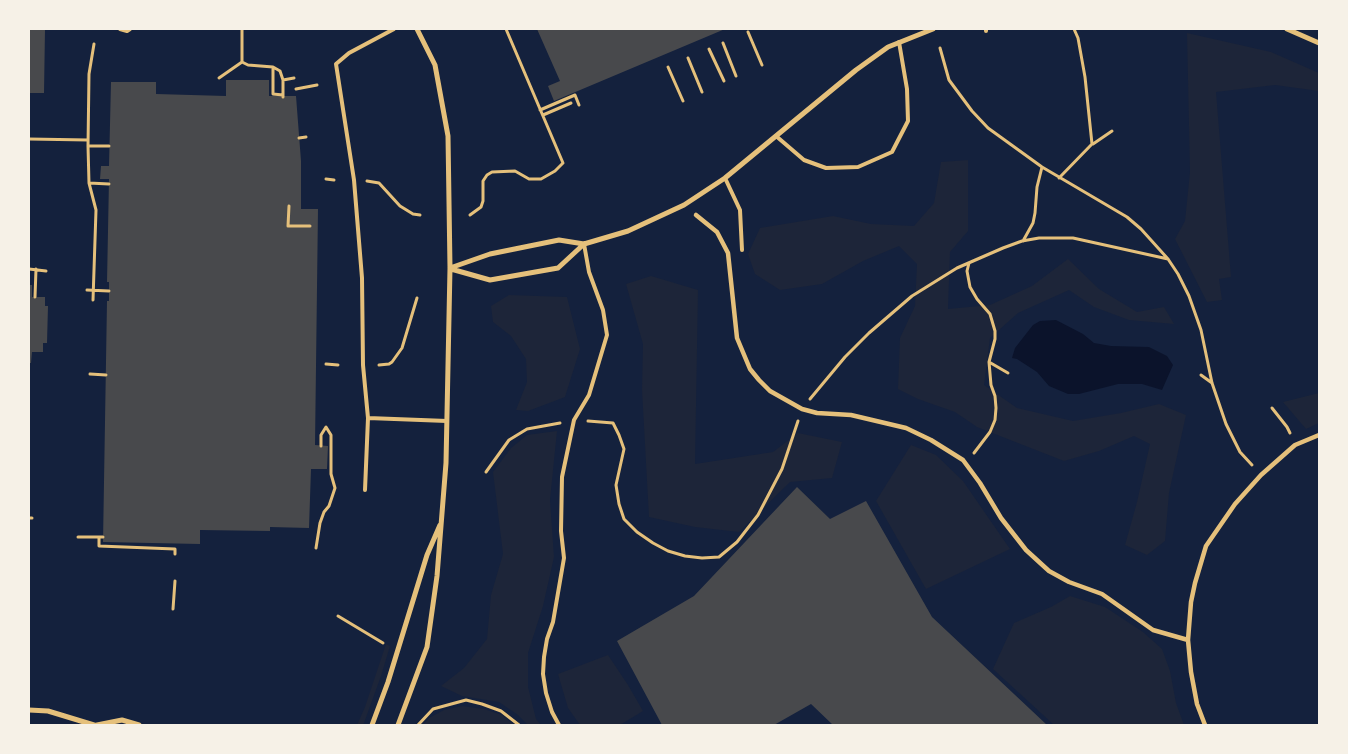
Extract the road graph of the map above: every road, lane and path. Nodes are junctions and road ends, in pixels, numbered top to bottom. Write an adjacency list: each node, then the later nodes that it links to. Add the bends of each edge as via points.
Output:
1 (120, 29): 2 (lane)
2 (130, 29)
3 (242, 29): 18 (path)
4 (394, 29): 83 (lane, via 349,53 336,64 354,180)
5 (417, 29): 62 (street, via 435,65 448,136)
6 (506, 29): 33 (path)
7 (933, 29): 11 (street)
8 (1074, 29): 41 (path, via 1085,77)
9 (1287, 29): 13 (street)
10 (748, 32): 19 (path)
11 (899, 42): 36 (street, via 856,70); 36 (lane, via 907,89 908,121 892,152 858,167 826,168 804,160)
12 (723, 43): 22 (path)
13 (1319, 43)
14 (94, 44): 40 (path, via 89,74)
15 (940, 48): 44 (path, via 950,80 972,111 988,128)
16 (709, 49): 26 (path)
17 (688, 58): 29 (path)
18 (242, 62): 21 (path); 23 (path)
19 (762, 65)
20 (668, 67): 30 (path)
21 (273, 68): 25 (path, via 280,71); 25 (path, via 273,94 283,96)
22 (736, 76)
23 (219, 78)
24 (294, 78): 25 (path)
25 (283, 80)
26 (724, 81)
27 (317, 85): 28 (path)
28 (296, 89)
29 (702, 92)
30 (683, 101)
31 (571, 103): 34 (path)
32 (579, 105): 33 (path, via 575,96)
33 (540, 110): 34 (path)
34 (542, 115): 54 (path, via 563,163 541,179 529,179 515,171 492,172 483,181 481,207)
35 (1112, 131): 41 (path)
36 (776, 136): 45 (street)
37 (306, 137): 38 (path)
38 (299, 138)
39 (29, 139): 40 (path)
40 (88, 140): 42 (path)
41 (1092, 144): 46 (path)
42 (88, 146): 43 (path); 50 (path)
43 (110, 146)
44 (1042, 167): 46 (path); 57 (path, via 1033,223)
45 (725, 178): 58 (street, via 684,205 636,228); 59 (lane, via 740,210)
46 (1059, 178): 60 (path, via 1127,217)
47 (326, 179): 48 (path)
48 (334, 180)
49 (373, 181): 53 (path, via 379,183 400,206)
50 (89, 183): 51 (path); 67 (path, via 96,210)
51 (109, 184)
52 (289, 206): 56 (path, via 288,226)
53 (420, 215)
54 (470, 215)
55 (696, 215): 82 (street, via 717,232 728,253 737,338 750,369 770,391)
56 (310, 226)
57 (1022, 241): 60 (path, via 1073,238); 61 (path)
58 (584, 244): 62 (street, via 559,240 490,254); 62 (street, via 558,268 490,280); 84 (lane, via 607,335 589,395)
59 (742, 250)
60 (1168, 259): 80 (path, via 1189,296 1201,330)
61 (969, 263): 72 (path, via 970,287 994,324 995,339); 82 (path, via 912,296 876,327 845,357)
62 (450, 268): 85 (street)
63 (29, 269): 64 (path)
64 (36, 269): 65 (path); 69 (path)
65 (46, 271)
66 (87, 290): 67 (path)
67 (93, 290): 68 (path); 71 (path)
68 (109, 291)
69 (35, 297)
70 (417, 298): 75 (path, via 398,353 392,362)
71 (93, 300)
72 (989, 362): 76 (path); 89 (path, via 995,420 982,444)
73 (326, 364): 74 (path)
74 (338, 365)
75 (379, 365)
76 (1008, 373)
77 (90, 374): 78 (path)
78 (106, 374)
79 (1201, 375): 80 (path)
80 (1212, 384): 91 (path, via 1240,452)
81 (1272, 408): 87 (path, via 1287,426)
82 (802, 410): 84 (path, via 782,468 758,515 737,542 719,557 702,558 668,551 637,532 624,519 616,485 624,449 613,423); 89 (street, via 851,415 906,428)
83 (368, 418): 85 (lane); 92 (lane)
84 (574, 420): 90 (path, via 527,429 509,440); 109 (lane, via 562,477 564,558 543,674 546,694)
85 (447, 422): 93 (street)
86 (1319, 435): 87 (street)
87 (1295, 445): 91 (street)
88 (320, 446): 95 (path, via 326,427 331,435 329,455 335,488 320,523)
89 (963, 460): 100 (street, via 1000,518 1026,550 1049,571 1102,594 1153,630)
90 (486, 472)
91 (1261, 475): 100 (street, via 1235,504 1206,546 1191,602)
92 (365, 490)
93 (442, 520): 105 (street, via 427,555); 106 (street, via 427,647)
94 (78, 537): 96 (path, via 101,537 99,546 175,549)
95 (316, 548)
96 (175, 554)
97 (175, 581): 98 (path)
98 (173, 609)
99 (338, 616): 101 (path)
100 (1188, 640): 110 (street, via 1190,672)
101 (382, 643)
102 (29, 710): 103 (street, via 48,711)
103 (96, 725): 104 (street, via 122,720)
104 (139, 725)
105 (372, 725)
106 (398, 725)
107 (418, 725): 108 (path, via 433,710 466,700 502,711)
108 (519, 725)
109 (559, 725)
110 (1204, 725)

